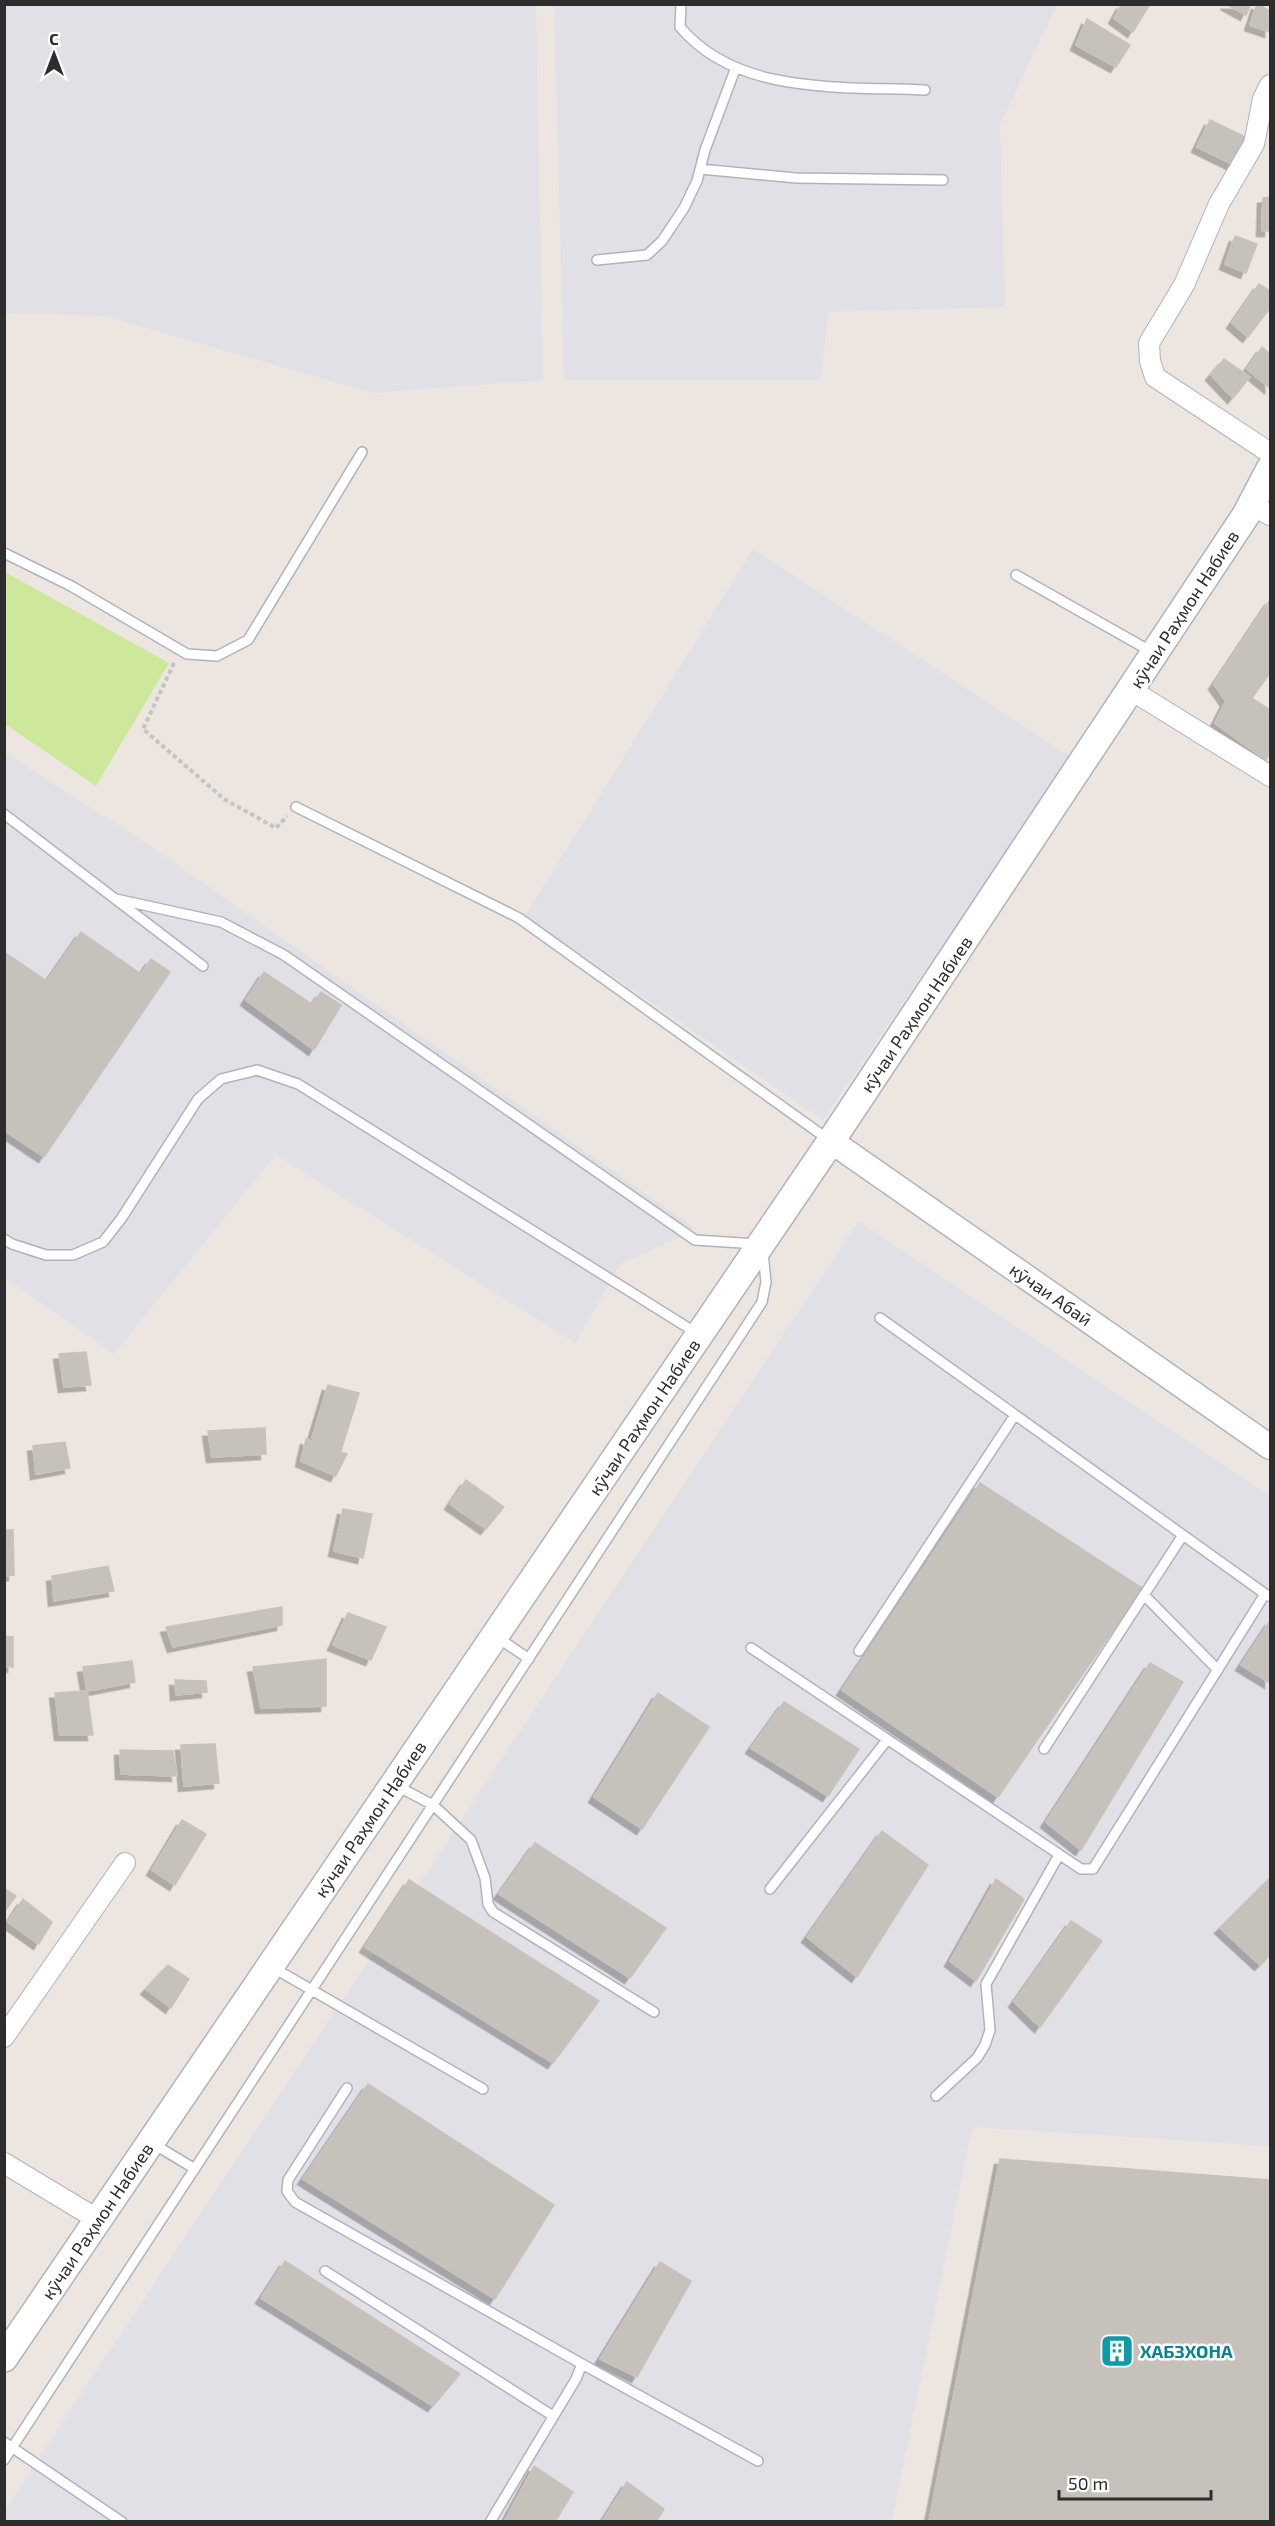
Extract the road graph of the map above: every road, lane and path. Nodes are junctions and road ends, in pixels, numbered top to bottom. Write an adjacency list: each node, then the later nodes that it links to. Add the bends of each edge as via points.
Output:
1 (681, 4): 2 (lane, via 680,27 694,44)
2 (736, 67): 4 (lane, via 812,85); 5 (lane)
3 (1270, 85): 9 (street, via 1263,99 1254,144 1219,204 1184,285 1149,343 1155,377)
4 (925, 90)
5 (700, 169): 6 (lane, via 796,178); 7 (lane, via 684,208 662,241 647,255)
6 (944, 180)
7 (597, 260)
8 (362, 452): 14 (lane, via 248,640 217,656)
9 (1270, 453)
10 (1270, 469): 11 (main road, кӯчаи Раҳмон Набиев)
11 (1261, 509): 15 (main road, кӯчаи Раҳмон Набиев)
12 (4, 553): 14 (lane, via 71,586)
13 (1016, 575): 15 (lane)
14 (180, 650): 18 (path, via 142,729 224,799 276,828)
15 (1155, 654): 16 (main road, кӯчаи Раҳмон Набиев)
16 (1131, 690): 17 (street); 22 (main road, кӯчаи Раҳмон Набиев)
17 (1270, 776)
18 (296, 807): 22 (lane, via 519,918)
19 (4, 813): 20 (lane)
20 (116, 899): 21 (lane); 24 (lane, via 221,922 284,955 695,1240)
21 (203, 966)
22 (831, 1141): 24 (main road, кӯчаи Раҳмон Набиев); 28 (street, кӯчаи Абаӣ)
23 (4, 1239): 26 (lane, via 46,1256 73,1256 103,1242 198,1099 221,1079 257,1070 298,1083)
24 (762, 1244): 26 (main road, кӯчаи Раҳмон Набиев); 35 (lane, via 766,1282 762,1302)
25 (880, 1318): 27 (lane)
26 (700, 1335): 32 (main road, кӯчаи Раҳмон Набиев)
27 (1015, 1415): 29 (lane); 34 (lane)
28 (1270, 1447)
29 (1183, 1535): 30 (lane); 31 (lane)
30 (1144, 1595): 36 (lane); 38 (lane)
31 (1268, 1596): 36 (lane)
32 (495, 1636): 35 (lane); 39 (main road, кӯчаи Раҳмон Набиев)
33 (751, 1648): 37 (lane)
34 (859, 1651)
35 (529, 1659): 40 (lane)
36 (1218, 1670): 41 (lane, via 1093,1869 1081,1869)
37 (887, 1740): 41 (lane); 43 (lane)
38 (1044, 1749)
39 (394, 1784): 40 (lane); 44 (main road, кӯчаи Раҳмон Набиев)
40 (433, 1805): 45 (lane); 46 (lane, via 471,1840 493,1912)
41 (1059, 1855): 50 (lane, via 986,1984 990,2030 985,2045 977,2058)
42 (125, 1863): 47 (street)
43 (770, 1889)
44 (270, 1966): 45 (lane); 51 (main road, кӯчаи Раҳмон Набиев)
45 (311, 1991): 49 (lane); 53 (lane)
46 (654, 2012)
47 (4, 2037)
48 (347, 2088): 57 (lane, via 288,2180 287,2191 295,2202)
49 (483, 2088)
50 (936, 2096)
51 (150, 2142): 53 (lane); 54 (main road, кӯчаи Раҳмон Набиев)
52 (4, 2163): 54 (street)
53 (195, 2169): 59 (lane)
54 (98, 2219): 56 (main road, кӯчаи Раҳмон Набиев)
55 (325, 2271): 58 (lane)
56 (4, 2358)
57 (582, 2364): 58 (lane); 61 (lane)
58 (553, 2416): 63 (lane)
59 (8, 2445): 60 (lane); 62 (lane)
60 (4, 2460)
61 (758, 2461)
62 (122, 2522)
63 (490, 2522)

